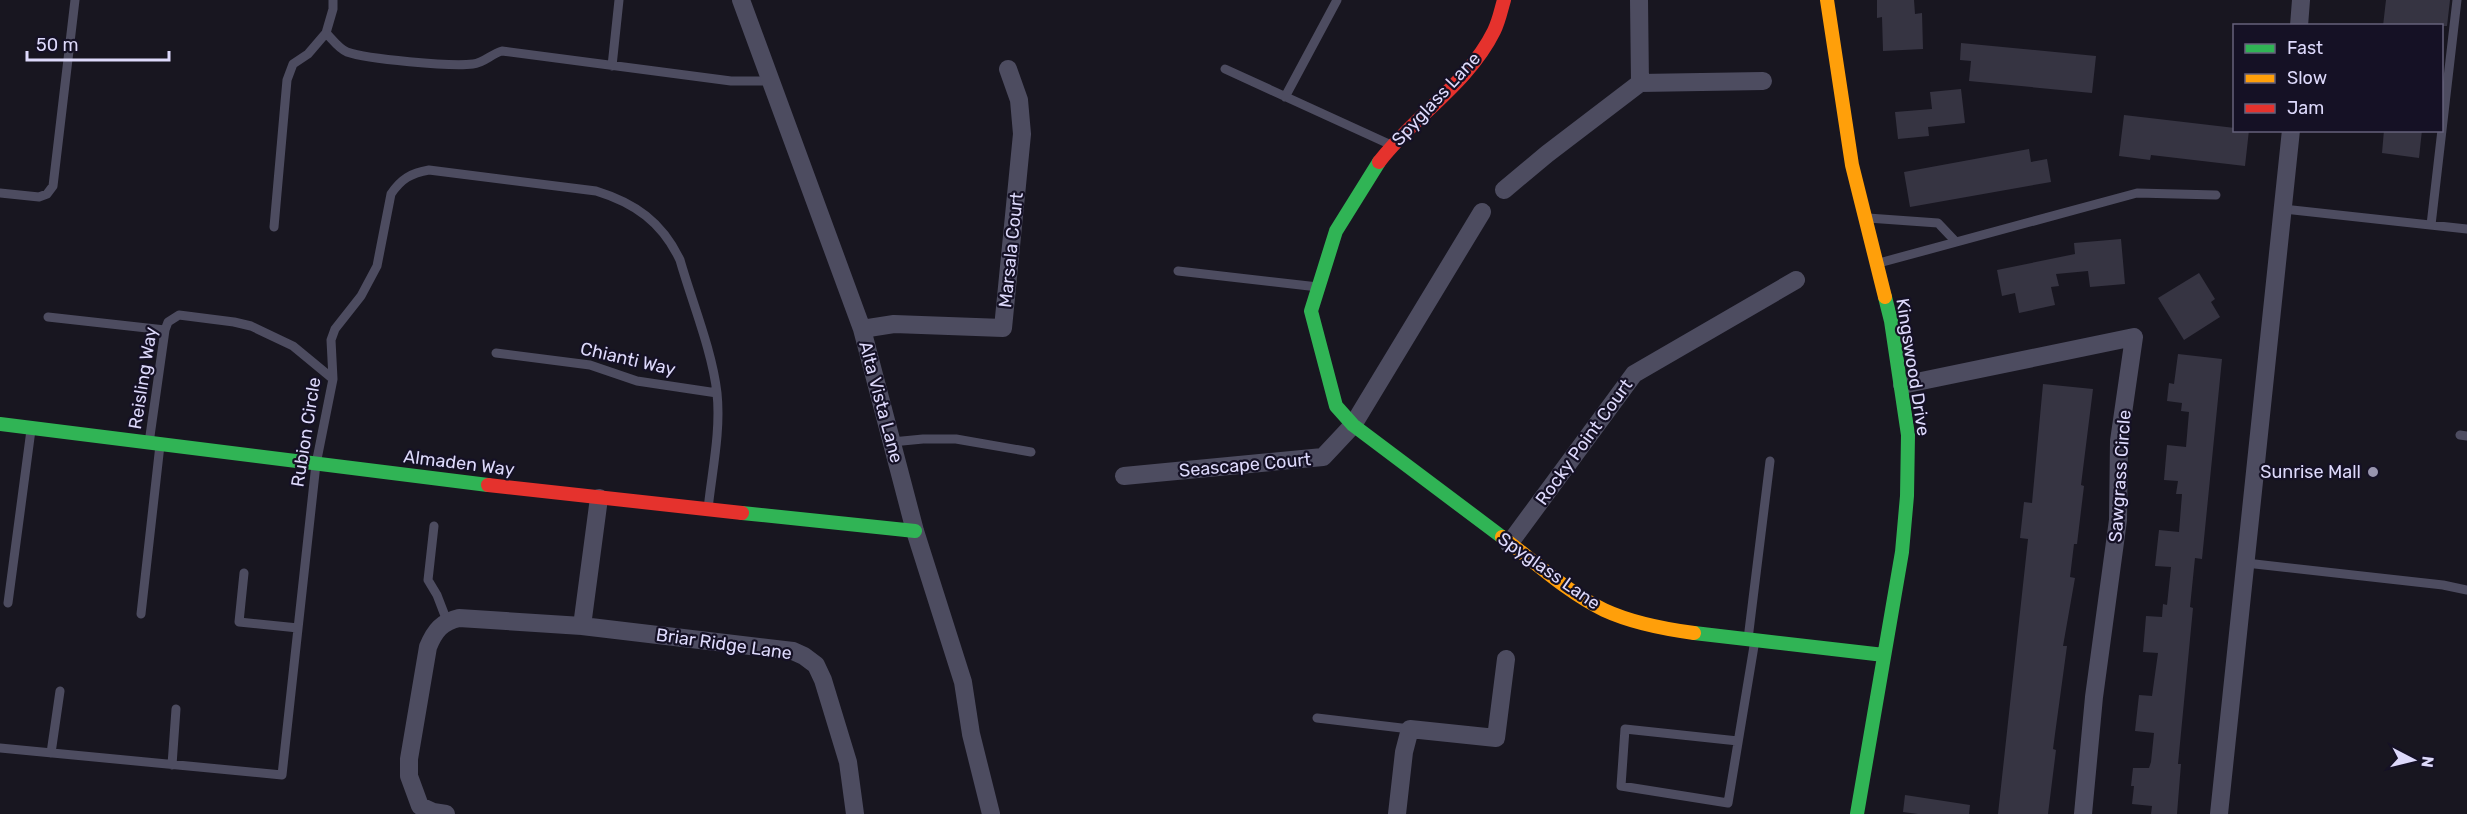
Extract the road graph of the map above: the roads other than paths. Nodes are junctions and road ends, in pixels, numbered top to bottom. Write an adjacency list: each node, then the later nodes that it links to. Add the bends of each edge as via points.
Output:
1 (75, 0): 25 (lane, via 54,186 39,197)
2 (333, 0): 12 (lane)
3 (619, 0): 13 (lane)
4 (741, 0): 16 (street, Alta Vista Lane)
5 (1337, 0): 19 (lane)
6 (1504, 0): 23 (street, Spyglass Lane, via 1495,29 1481,53 1436,104)
7 (1639, 0): 18 (street)
8 (1827, 0): 29 (street, Kingswood Drive, via 1852,165)
9 (2301, 0): 11 (street)
10 (2457, 0): 20 (lane)
11 (2299, 24)
12 (326, 33): 13 (lane, via 344,51 368,57 464,65 502,51); 31 (lane, via 308,54 292,64 287,80)
13 (612, 66): 16 (lane, via 731,81)
14 (1008, 69): 39 (street, Marsala Court, via 1019,100 1022,134 1003,328 894,324)
15 (1225, 69): 19 (lane)
16 (770, 81): 39 (street, Alta Vista Lane)
17 (1763, 81): 18 (street)
18 (1640, 83): 24 (street)
19 (1285, 96): 23 (lane)
20 (2443, 121)
21 (2291, 132): 27 (street)
22 (2442, 132): 30 (lane)
23 (1392, 145): 37 (street, Spyglass Lane, via 1336,231)
24 (1504, 190)
25 (0, 193)
26 (2216, 195): 33 (lane, via 2137,193)
27 (2284, 209): 30 (lane); 59 (street)
28 (1482, 212): 46 (street)
29 (1865, 218): 33 (lane, via 1938,222); 34 (street, Kingswood Drive)
30 (2431, 225): 32 (lane)
31 (274, 227)
32 (2467, 229)
33 (1956, 242): 34 (lane)
34 (1876, 264): 43 (street, Kingswood Drive)
35 (1178, 271): 37 (lane)
36 (1796, 280): 58 (street, Rocky Point Court, via 1634,374)
37 (1318, 287): 46 (street, Spyglass Lane, via 1311,311 1336,406)
38 (48, 316): 40 (lane)
39 (862, 329): 48 (street, Alta Vista Lane)
40 (165, 330): 42 (lane, Reisling Way, via 168,322 179,315 251,326 293,346); 49 (lane, Reisling Way)
41 (496, 353): 44 (lane, Chianti Way, via 590,365 637,381)
42 (333, 379): 44 (lane, Rubion Circle, via 331,340 335,329 362,296 377,266 391,194 406,177 429,170 597,191 643,212 665,234 680,260); 52 (lane, Rubion Circle)
43 (1902, 385): 68 (street, Kingswood Drive, via 1908,435 1907,496 1902,552); 83 (street, Sawgrass Circle, via 2134,337 2119,441 2118,520 2094,697)
44 (717, 393): 55 (lane, Rubion Circle, via 718,420)
45 (0, 424): 47 (street, Almaden Way)
46 (1353, 425): 53 (street, Seascape Court, via 1323,457); 58 (street, Spyglass Lane)
47 (32, 428): 49 (street, Almaden Way); 62 (lane)
48 (892, 442): 50 (lane, via 956,440); 57 (street, Alta Vista Lane)
49 (154, 444): 52 (street, Almaden Way); 63 (lane, Reisling Way)
50 (1031, 452)
51 (1770, 461): 67 (lane)
52 (316, 464): 54 (street, Almaden Way); 66 (lane, Rubion Circle)
53 (1124, 476)
54 (599, 498): 55 (street, Almaden Way); 65 (street)
55 (707, 511): 57 (street, Almaden Way)
56 (434, 526): 64 (lane, via 428,580)
57 (915, 531): 80 (street, Alta Vista Lane, via 963,682)
58 (1509, 544): 67 (street, Spyglass Lane, via 1606,611 1662,629)
59 (2246, 563): 61 (lane); 84 (street)
60 (244, 573): 66 (lane, via 239,622)
61 (2467, 590)
62 (8, 603)
63 (141, 614)
64 (447, 621): 65 (street, Briar Ridge Lane, via 459,618); 78 (street, via 435,631 428,647 409,759 409,776 420,806)
65 (582, 626): 79 (street, Briar Ridge Lane, via 793,651 804,656 816,665 823,680 848,762)
66 (298, 628): 77 (lane, Rubion Circle, via 282,775)
67 (1751, 639): 68 (street, Spyglass Lane); 74 (lane)
68 (1884, 655): 82 (street, Kingswood Drive)
69 (1506, 659): 73 (street, via 1496,738)
70 (60, 691): 76 (lane)
71 (176, 709): 77 (lane)
72 (1317, 718): 73 (lane)
73 (1410, 729): 81 (street)
74 (1738, 741): 74 (lane, via 1728,803 1621,786 1625,729)
75 (0, 748): 76 (lane, Rubion Circle)
76 (51, 753): 77 (lane, Rubion Circle)
77 (172, 765)
78 (446, 814)
79 (855, 814)
80 (991, 814)
81 (1397, 814)
82 (1857, 814)
83 (2084, 814)
84 (2219, 814)

